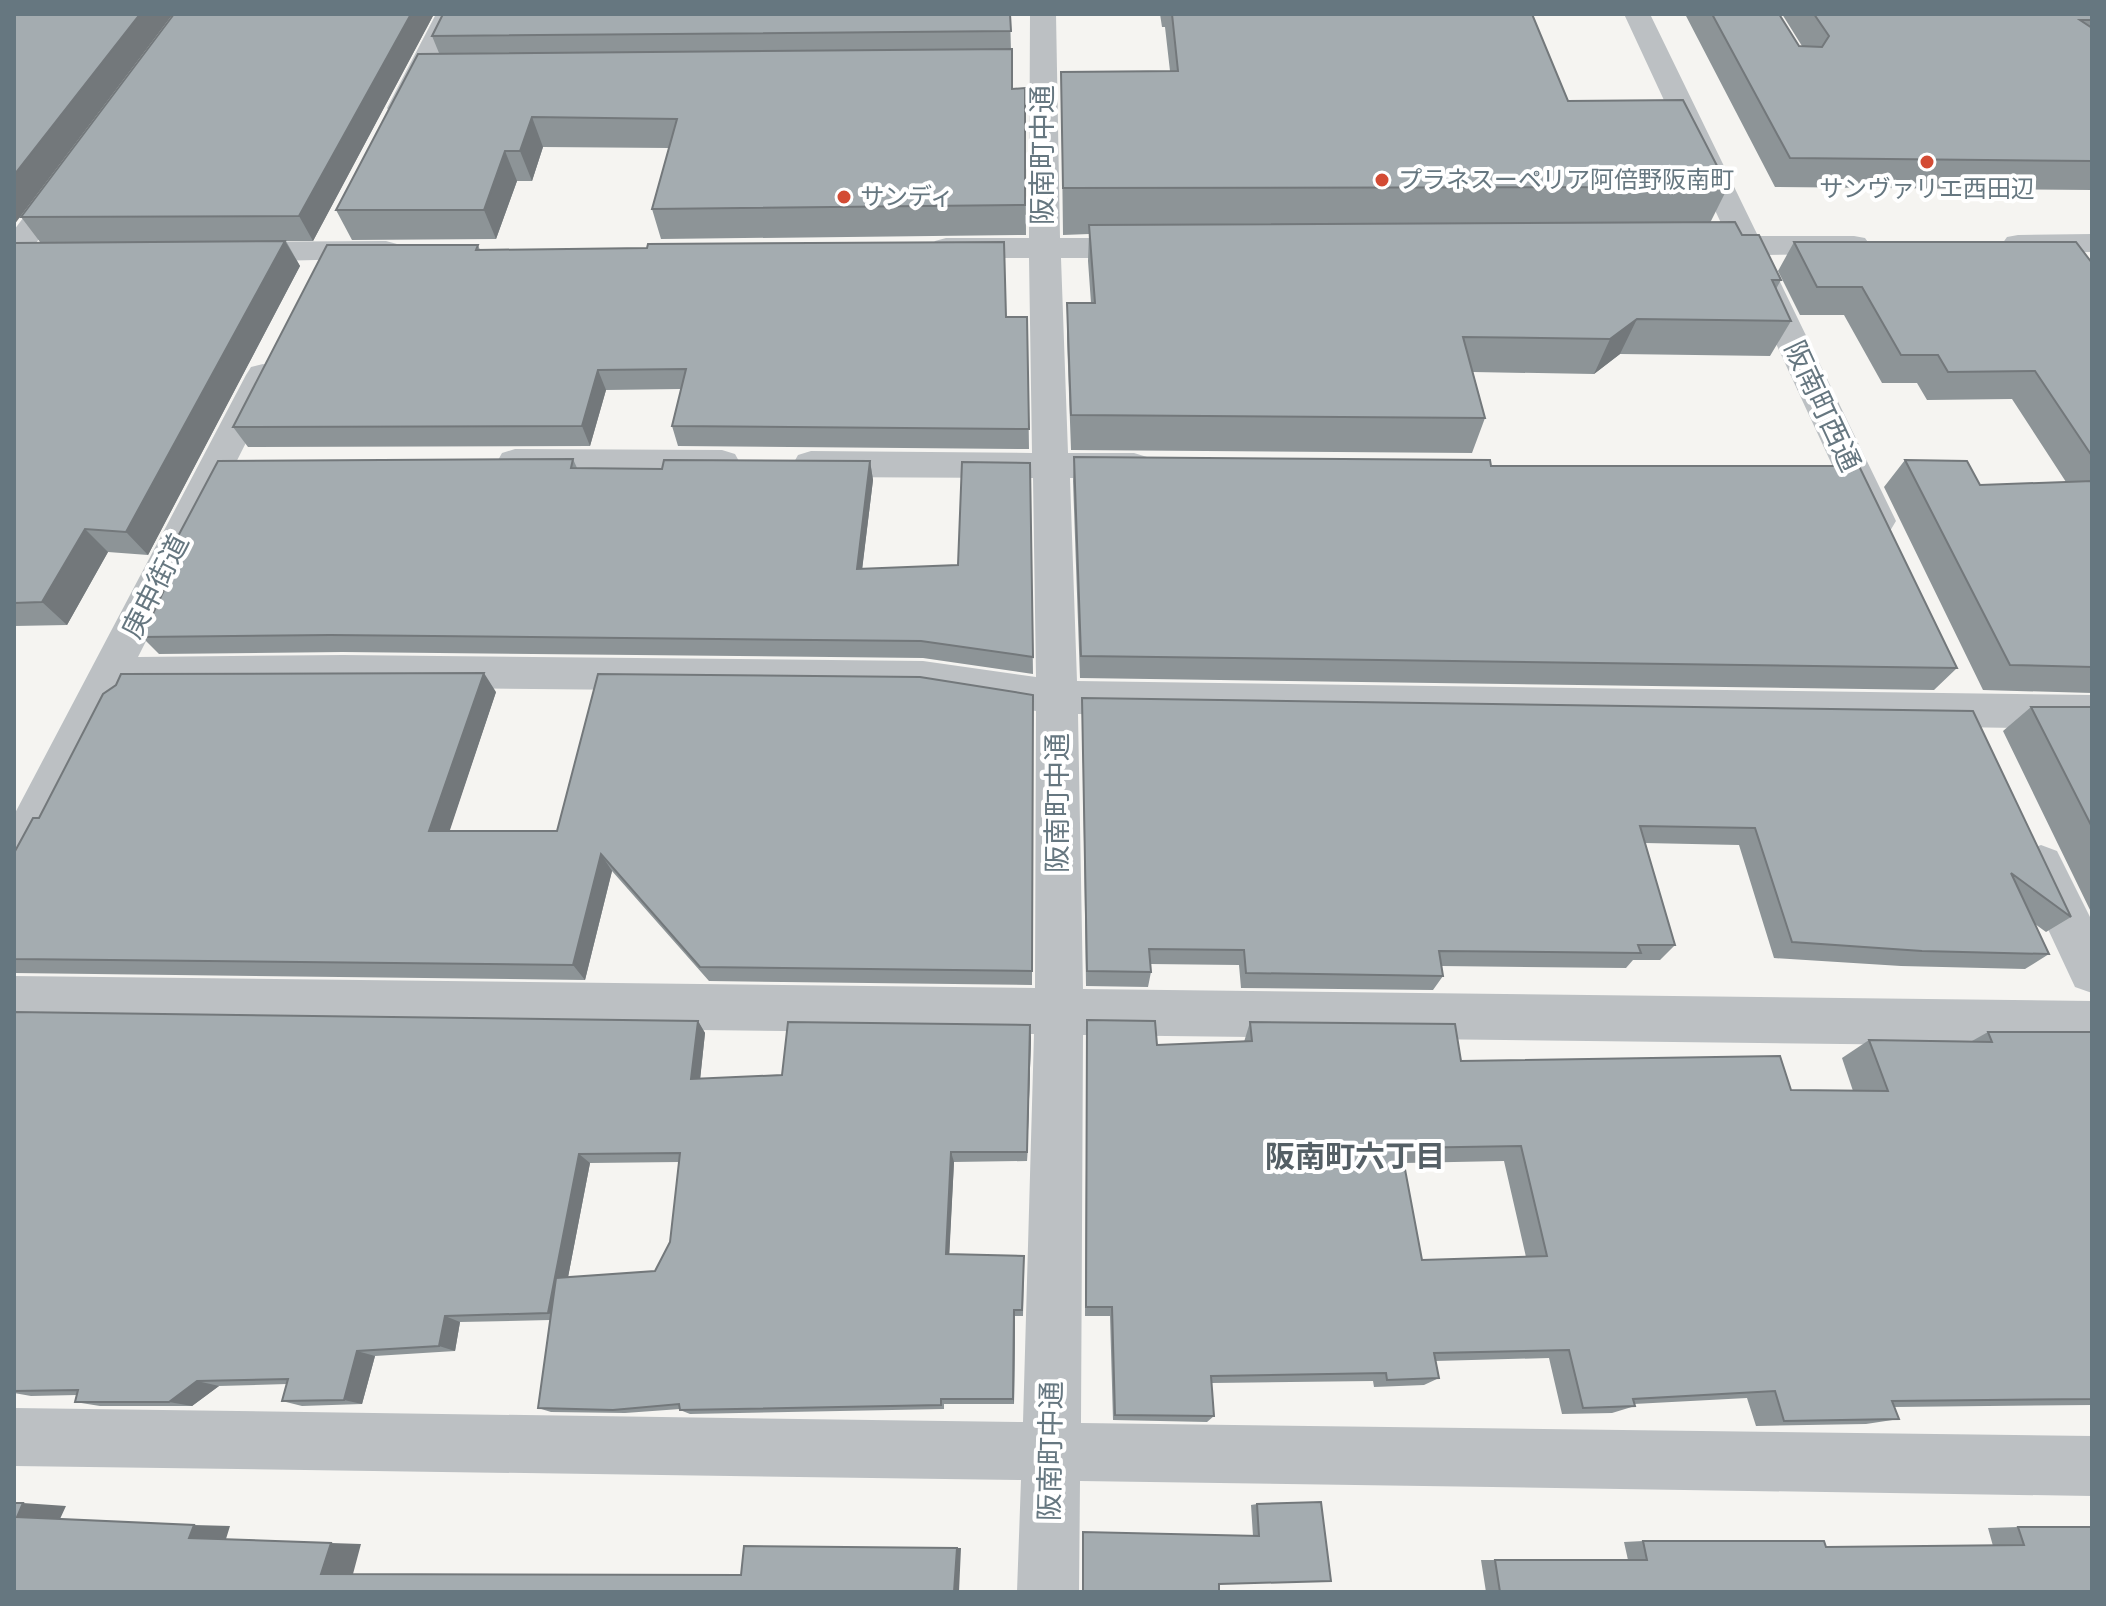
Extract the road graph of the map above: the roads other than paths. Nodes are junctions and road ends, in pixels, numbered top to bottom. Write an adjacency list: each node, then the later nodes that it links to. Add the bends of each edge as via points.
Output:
1 (449, 14): 4 (street, via 435,72)
2 (1043, 14): 12 (street, 阪南町中通, via 1026,68)
3 (1637, 14): 10 (street, 阪南町西通)
4 (384, 141)
5 (79, 164): 16 (street)
6 (2092, 243): 7 (street)
7 (1983, 244)
8 (1889, 245): 10 (street)
9 (1670, 246): 10 (street)
10 (1749, 246): 24 (street, 阪南町西通, via 1837,471)
11 (916, 248): 12 (street)
12 (1043, 248): 13 (street); 22 (street, 阪南町中通)
13 (1184, 248)
14 (423, 250): 15 (street)
15 (202, 252)
16 (14, 253): 17 (street)
17 (45, 255)
18 (276, 350): 21 (street, 庚申街道)
19 (480, 461): 22 (street)
20 (262, 462): 21 (street)
21 (217, 464): 26 (street, 庚申街道)
22 (1050, 465): 23 (street); 27 (street, 阪南町中通)
23 (1176, 466)
24 (1893, 555)
25 (1947, 668): 28 (street)
26 (109, 674): 27 (street, via 923,677); 32 (street, 庚申街道)
27 (1057, 697): 28 (street); 35 (street, 阪南町中通)
28 (1967, 710): 29 (street); 30 (street)
29 (2092, 712)
30 (1987, 751)
31 (2026, 834): 33 (street)
32 (14, 859)
33 (2092, 971)
34 (14, 999): 35 (street)
35 (1057, 1014): 36 (street); 38 (street, 阪南町中通)
36 (2092, 1024)
37 (14, 1437): 38 (street)
38 (1051, 1452): 39 (street); 40 (street, 阪南町中通)
39 (2092, 1466)
40 (1048, 1592)

